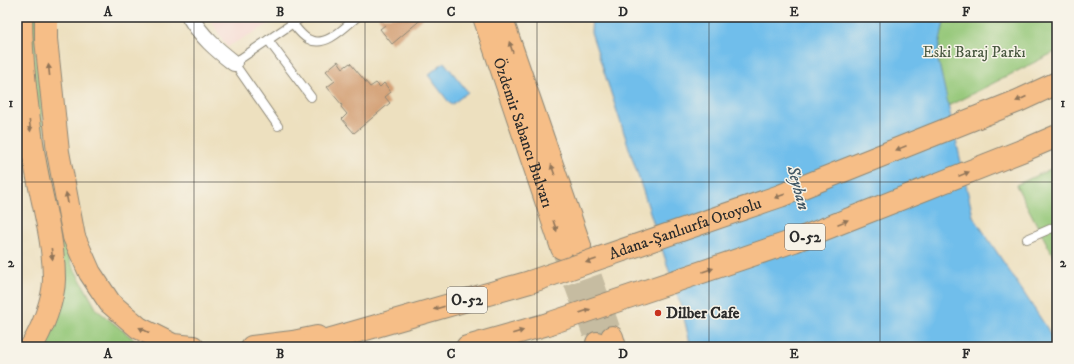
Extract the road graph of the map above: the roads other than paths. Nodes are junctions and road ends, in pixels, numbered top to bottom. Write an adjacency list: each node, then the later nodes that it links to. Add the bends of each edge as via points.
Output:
1 (21, 17): 18 (main road, one-way to 18, via 21,43 33,151 50,236 54,280 48,314)
2 (46, 17): 19 (main road, one-way to 2, via 173,345 139,328 110,303 90,273 74,236 58,152)
3 (190, 17): 10 (street, via 199,32)
4 (302, 17): 8 (lane)
5 (357, 17): 8 (lane, via 333,36 318,42 306,38)
6 (484, 17): 7 (main road, Özdemir Sabancı Bulvarı, one-way to 7, via 571,247)
7 (501, 17)
8 (293, 24): 9 (lane)
9 (268, 40): 10 (lane); 12 (lane)
10 (234, 63): 13 (lane)
11 (1057, 83): 17 (main road, Adana-Şanlıurfa Otoyolu / O-52, one-way to 17, bridge, via 780,196 530,282)
12 (311, 98)
13 (278, 126)
14 (1057, 136): 22 (main road, O-52, one-way to 14, bridge, via 548,324 794,241)
15 (1057, 226): 16 (lane)
16 (1027, 239)
17 (405, 318): 20 (main road, via 293,342); 21 (main road, Adana-Şanlıurfa Otoyolu / O-52)
18 (32, 347)
19 (193, 347)
20 (252, 347)
21 (303, 347)
22 (467, 347)

